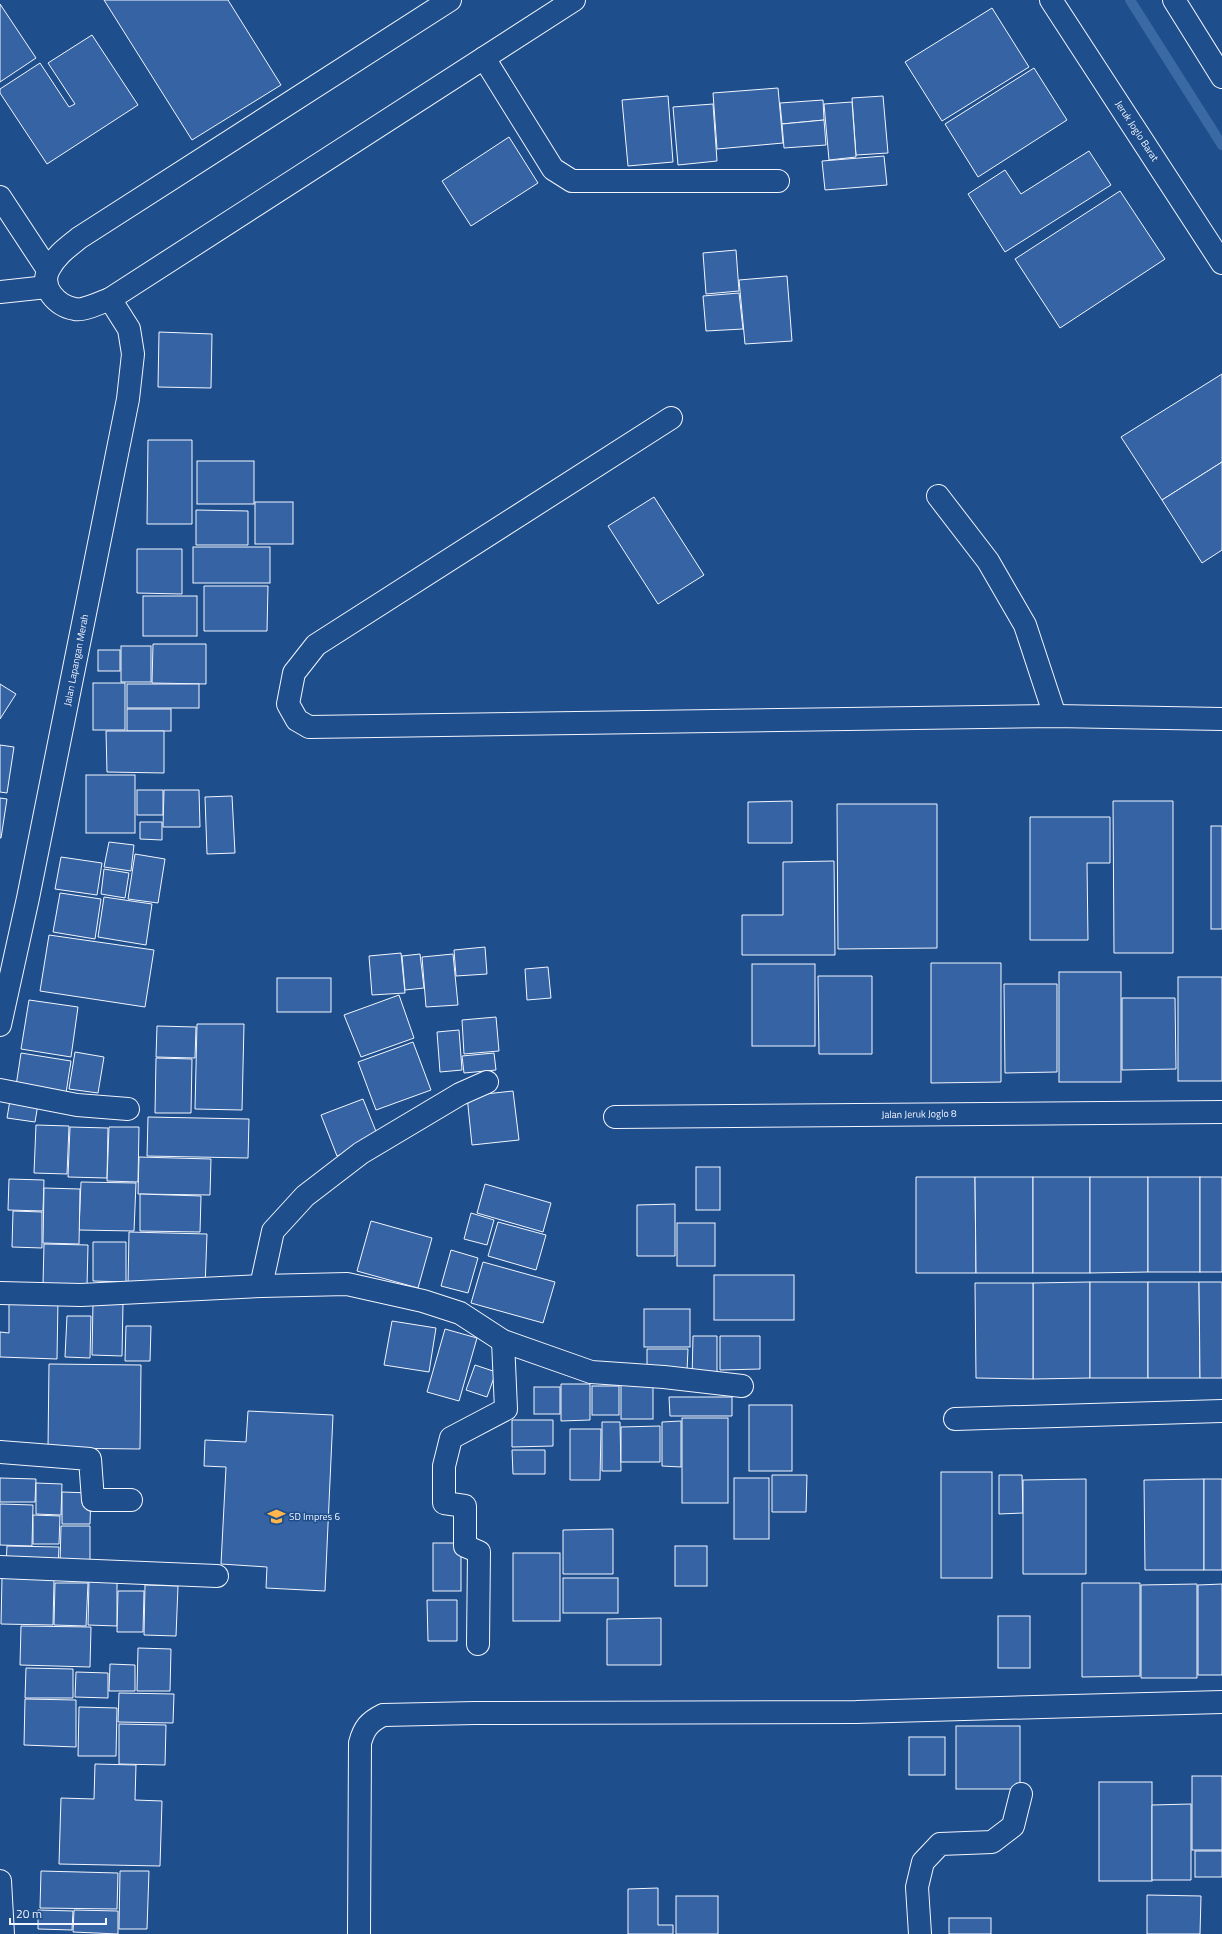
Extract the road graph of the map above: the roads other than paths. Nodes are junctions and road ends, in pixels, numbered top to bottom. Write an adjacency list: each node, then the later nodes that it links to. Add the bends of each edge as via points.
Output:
1 (450, 0): 10 (street, via 79,238 60,253)
2 (574, 0): 5 (street)
3 (1051, 0): 9 (street, Jeruk Joglo Barat)
4 (1174, 0): 6 (street)
5 (484, 58): 7 (street, via 553,169 572,181); 12 (street)
6 (1222, 77)
7 (778, 181)
8 (0, 197): 10 (street)
9 (1222, 263)
10 (47, 279): 11 (street); 12 (street, via 57,303 76,310)
11 (0, 292)
12 (110, 299): 17 (street, Jalan Lapangan Merah, via 129,329 133,354 128,399 34,870)
13 (671, 418): 15 (street, via 316,645 294,673 288,704 297,720 308,728)
14 (938, 496): 15 (street, via 988,561 1025,625)
15 (1056, 716): 16 (street)
16 (1222, 719)
17 (0, 1025)
18 (487, 1082): 23 (street, via 460,1094 361,1153 305,1196 273,1231)
19 (0, 1090): 20 (street, via 77,1105)
20 (128, 1109)
21 (1222, 1112): 22 (street, Jalan Jeruk Joglo 8)
22 (616, 1117)
23 (261, 1286): 24 (street, via 81,1295); 25 (street, via 347,1284 416,1299 460,1313)
24 (0, 1293)
25 (503, 1341): 26 (street, via 591,1372); 33 (street, via 506,1409 451,1438 444,1466 444,1503 465,1506 465,1546 479,1552)
26 (742, 1386)
27 (1222, 1411): 28 (street)
28 (956, 1419)
29 (0, 1452): 30 (street, via 90,1459 93,1500)
30 (131, 1500)
31 (0, 1567): 32 (street)
32 (217, 1576)
33 (478, 1644)
34 (1222, 1702): 38 (street, via 856,1712 383,1715 370,1721 360,1743)
35 (1021, 1794): 39 (street, via 1013,1826 992,1842 940,1844 923,1862 917,1887)
36 (0, 1881): 37 (street)
37 (3, 1934)
38 (359, 1934)
39 (920, 1934)

